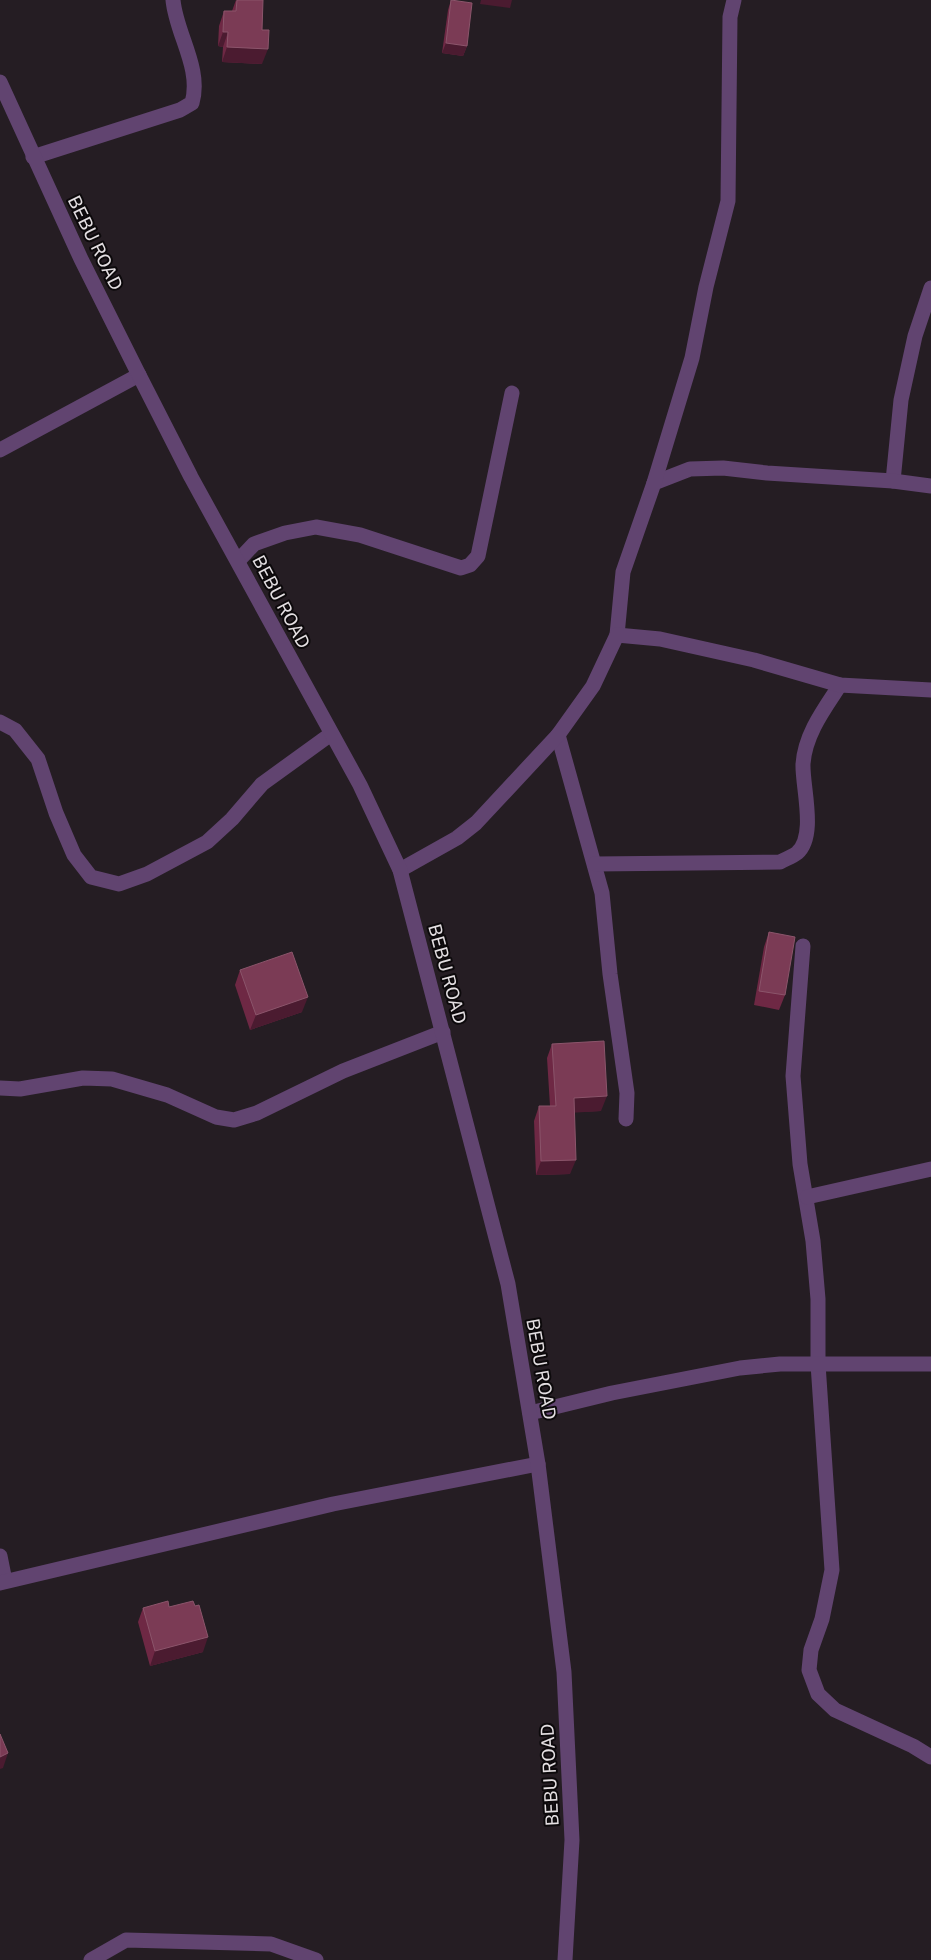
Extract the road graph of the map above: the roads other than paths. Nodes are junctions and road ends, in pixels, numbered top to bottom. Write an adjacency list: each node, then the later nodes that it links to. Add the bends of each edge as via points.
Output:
1 (173, 0): 4 (street, via 196,92 192,103 180,110)
2 (734, 0): 10 (street, via 730,17 728,201 692,358)
3 (0, 82): 4 (street, BEBU ROAD)
4 (33, 157): 6 (street, BEBU ROAD)
5 (931, 288): 9 (street, via 915,336 901,400)
6 (139, 375): 8 (street); 12 (street, BEBU ROAD)
7 (512, 393): 12 (street, via 478,556 470,565 461,568 445,565 360,535 316,527 254,544)
8 (0, 450)
9 (893, 481): 10 (street, via 723,468 690,469); 11 (street)
10 (654, 483): 13 (street, via 624,572)
11 (931, 486)
12 (238, 561): 17 (street, BEBU ROAD)
13 (617, 635): 14 (street, via 660,639); 18 (street, via 593,686)
14 (840, 685): 15 (street); 19 (street, via 812,731 803,763 807,808 805,836 798,852 780,862)
15 (931, 690)
16 (0, 722): 17 (street, via 15,730 38,759 74,855 91,877 119,884 147,874 207,842 262,784)
17 (331, 734): 20 (street, BEBU ROAD, via 360,785)
18 (558, 735): 19 (street); 20 (street, via 476,824)
19 (595, 864): 24 (street, via 602,894 627,1093)
20 (400, 870): 22 (street, BEBU ROAD)
21 (803, 946): 26 (street, via 793,1076)
22 (443, 1032): 23 (street, via 343,1071 257,1113 234,1120 216,1117 166,1095 112,1079 82,1078 20,1089); 29 (street, BEBU ROAD, via 508,1284)
23 (0, 1088)
24 (626, 1119)
25 (931, 1169): 26 (street)
26 (806, 1197): 27 (street, via 818,1299)
27 (818, 1364): 28 (street); 29 (street, via 740,1368); 33 (street, via 832,1570 822,1619 811,1650 809,1670 818,1694 834,1710)
28 (931, 1364)
29 (530, 1413): 30 (street, BEBU ROAD)
30 (538, 1464): 32 (street, via 333,1504); 36 (street, BEBU ROAD, via 564,1672 572,1840)
31 (0, 1556): 32 (street)
32 (2, 1582)
33 (931, 1757)
34 (92, 1959): 35 (street, via 126,1940 270,1944)
35 (316, 1960)
36 (565, 1960)

